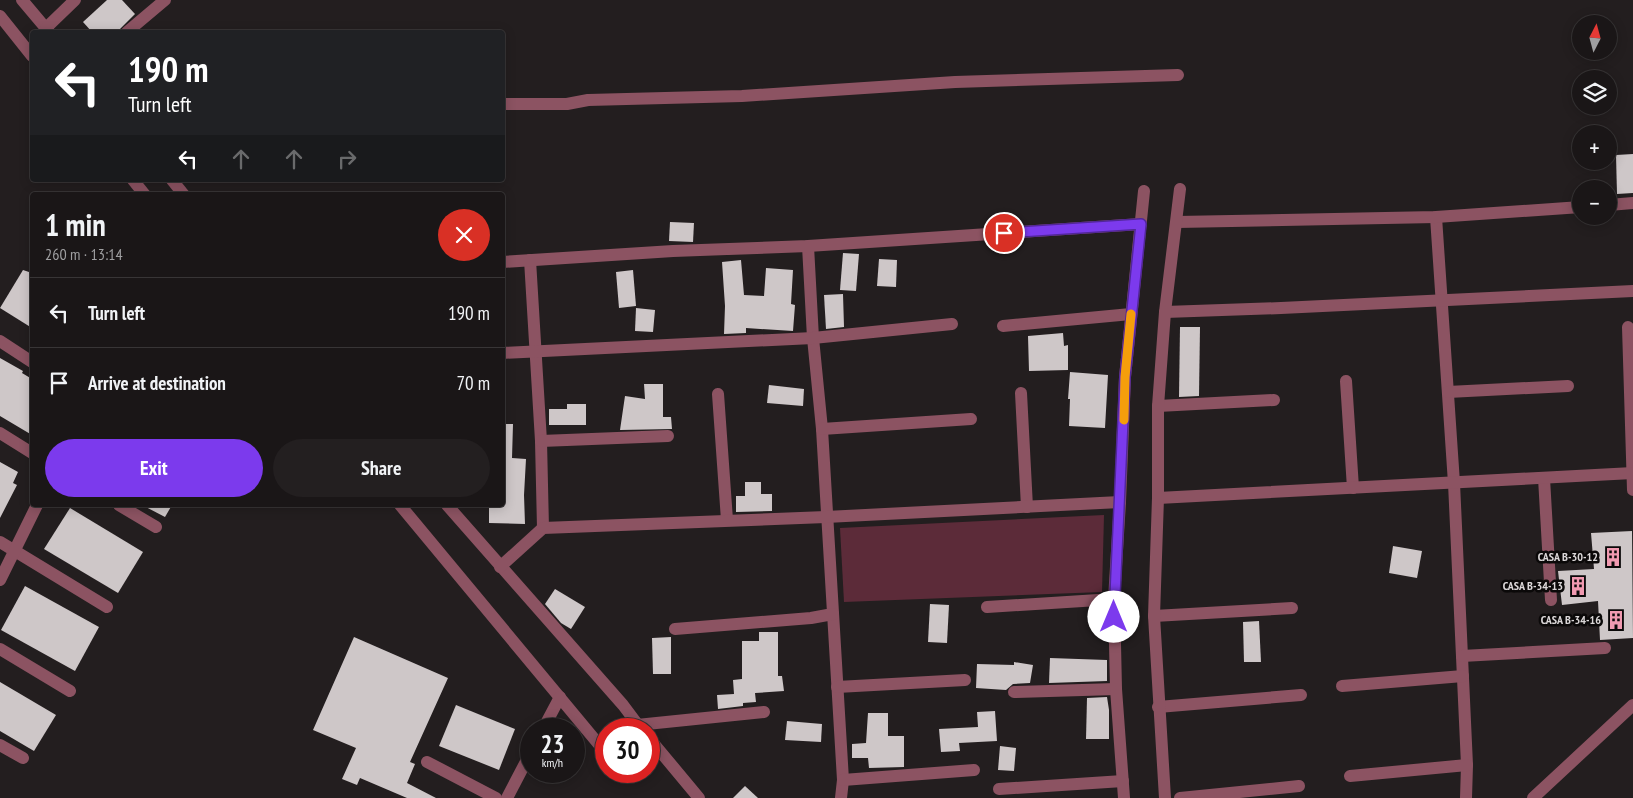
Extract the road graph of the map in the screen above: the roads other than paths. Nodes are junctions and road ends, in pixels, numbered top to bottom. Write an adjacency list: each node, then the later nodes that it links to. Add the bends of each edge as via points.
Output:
1 (22, 0): 6 (street)
2 (75, 0): 6 (street)
3 (165, 0): 4 (street)
4 (150, 4): 7 (street)
5 (0, 16): 8 (street)
6 (47, 30)
7 (129, 30)
8 (30, 54)
9 (1178, 75): 10 (street, via 955,82 742,96 588,100 567,104)
10 (505, 104)
11 (135, 182): 15 (street)
12 (174, 182): 16 (street)
13 (1180, 189): 21 (street)
14 (1144, 191): 22 (street)
15 (143, 192)
16 (182, 192)
17 (1633, 203): 18 (street)
18 (1617, 204)
19 (1572, 208): 20 (street)
20 (1436, 217): 21 (street); 27 (street)
21 (1177, 222): 28 (street)
22 (1141, 224): 23 (street); 29 (street)
23 (808, 246): 24 (street, via 673,250); 33 (street)
24 (530, 260): 25 (street); 35 (street)
25 (505, 262)
26 (1633, 291): 27 (street)
27 (1442, 301): 28 (street); 40 (street)
28 (1166, 312): 44 (street)
29 (1132, 314): 31 (street); 57 (street, via 1125,377)
30 (952, 324): 33 (street)
31 (1003, 326)
32 (1628, 327): 51 (street)
33 (813, 338): 35 (street); 46 (street)
34 (0, 341): 37 (street)
35 (536, 352): 36 (street); 49 (street)
36 (505, 354)
37 (30, 361)
38 (1346, 381): 54 (street)
39 (1568, 386): 40 (street)
40 (1448, 392): 53 (street)
41 (1021, 393): 62 (street)
42 (718, 394): 64 (street)
43 (1274, 400): 44 (street)
44 (1158, 406): 56 (street)
45 (971, 419): 46 (street)
46 (822, 429): 63 (street)
47 (0, 433): 50 (street)
48 (668, 436): 49 (street)
49 (541, 441): 66 (street)
50 (30, 452)
51 (1632, 473): 52 (street); 55 (street)
52 (1544, 478): 53 (street); 72 (street)
53 (1454, 483): 54 (street); 81 (street)
54 (1353, 488): 56 (street)
55 (1633, 490)
56 (1158, 498): 77 (street)
57 (1120, 502): 62 (street); 71 (street)
58 (36, 507): 68 (street)
59 (122, 507): 65 (street)
60 (402, 507): 90 (street)
61 (448, 507): 69 (street)
62 (1027, 507): 63 (street)
63 (826, 517): 64 (street); 76 (street)
64 (727, 520): 66 (street)
65 (156, 527)
66 (543, 528): 69 (street)
67 (0, 542): 68 (street)
68 (14, 551): 70 (street); 73 (street)
69 (500, 567): 95 (street)
70 (0, 580)
71 (1114, 599): 74 (street); 86 (street)
72 (1551, 600)
73 (107, 607)
74 (987, 607)
75 (1292, 608): 77 (street)
76 (832, 614): 78 (street); 85 (street)
77 (1154, 616): 92 (street)
78 (675, 629)
79 (1605, 648): 81 (street)
80 (0, 649): 87 (street)
81 (1462, 656): 82 (street)
82 (1463, 676): 84 (street); 102 (street)
83 (965, 680): 85 (street)
84 (1342, 686)
85 (837, 687): 106 (street)
86 (1116, 689): 88 (street); 107 (street)
87 (70, 691)
88 (1014, 692)
89 (1301, 695): 92 (street)
90 (560, 697): 94 (street); 97 (street)
91 (1633, 706): 118 (street)
92 (1158, 707): 115 (street)
93 (764, 712): 96 (street)
94 (549, 718)
95 (632, 718)
96 (660, 724)
97 (595, 740)
98 (0, 745): 100 (street)
99 (660, 751): 112 (street)
100 (23, 758)
101 (427, 762): 110 (street)
102 (1467, 765): 105 (street); 117 (street)
103 (974, 770): 106 (street)
104 (520, 773): 111 (street)
105 (1350, 776)
106 (843, 780): 113 (street)
107 (1123, 781): 109 (street); 114 (street)
108 (1299, 786): 116 (street)
109 (999, 789)
110 (496, 798)
111 (507, 798)
112 (699, 798)
113 (841, 798)
114 (1124, 798)
115 (1166, 798)
116 (1180, 798)
117 (1466, 798)
118 (1533, 798)

